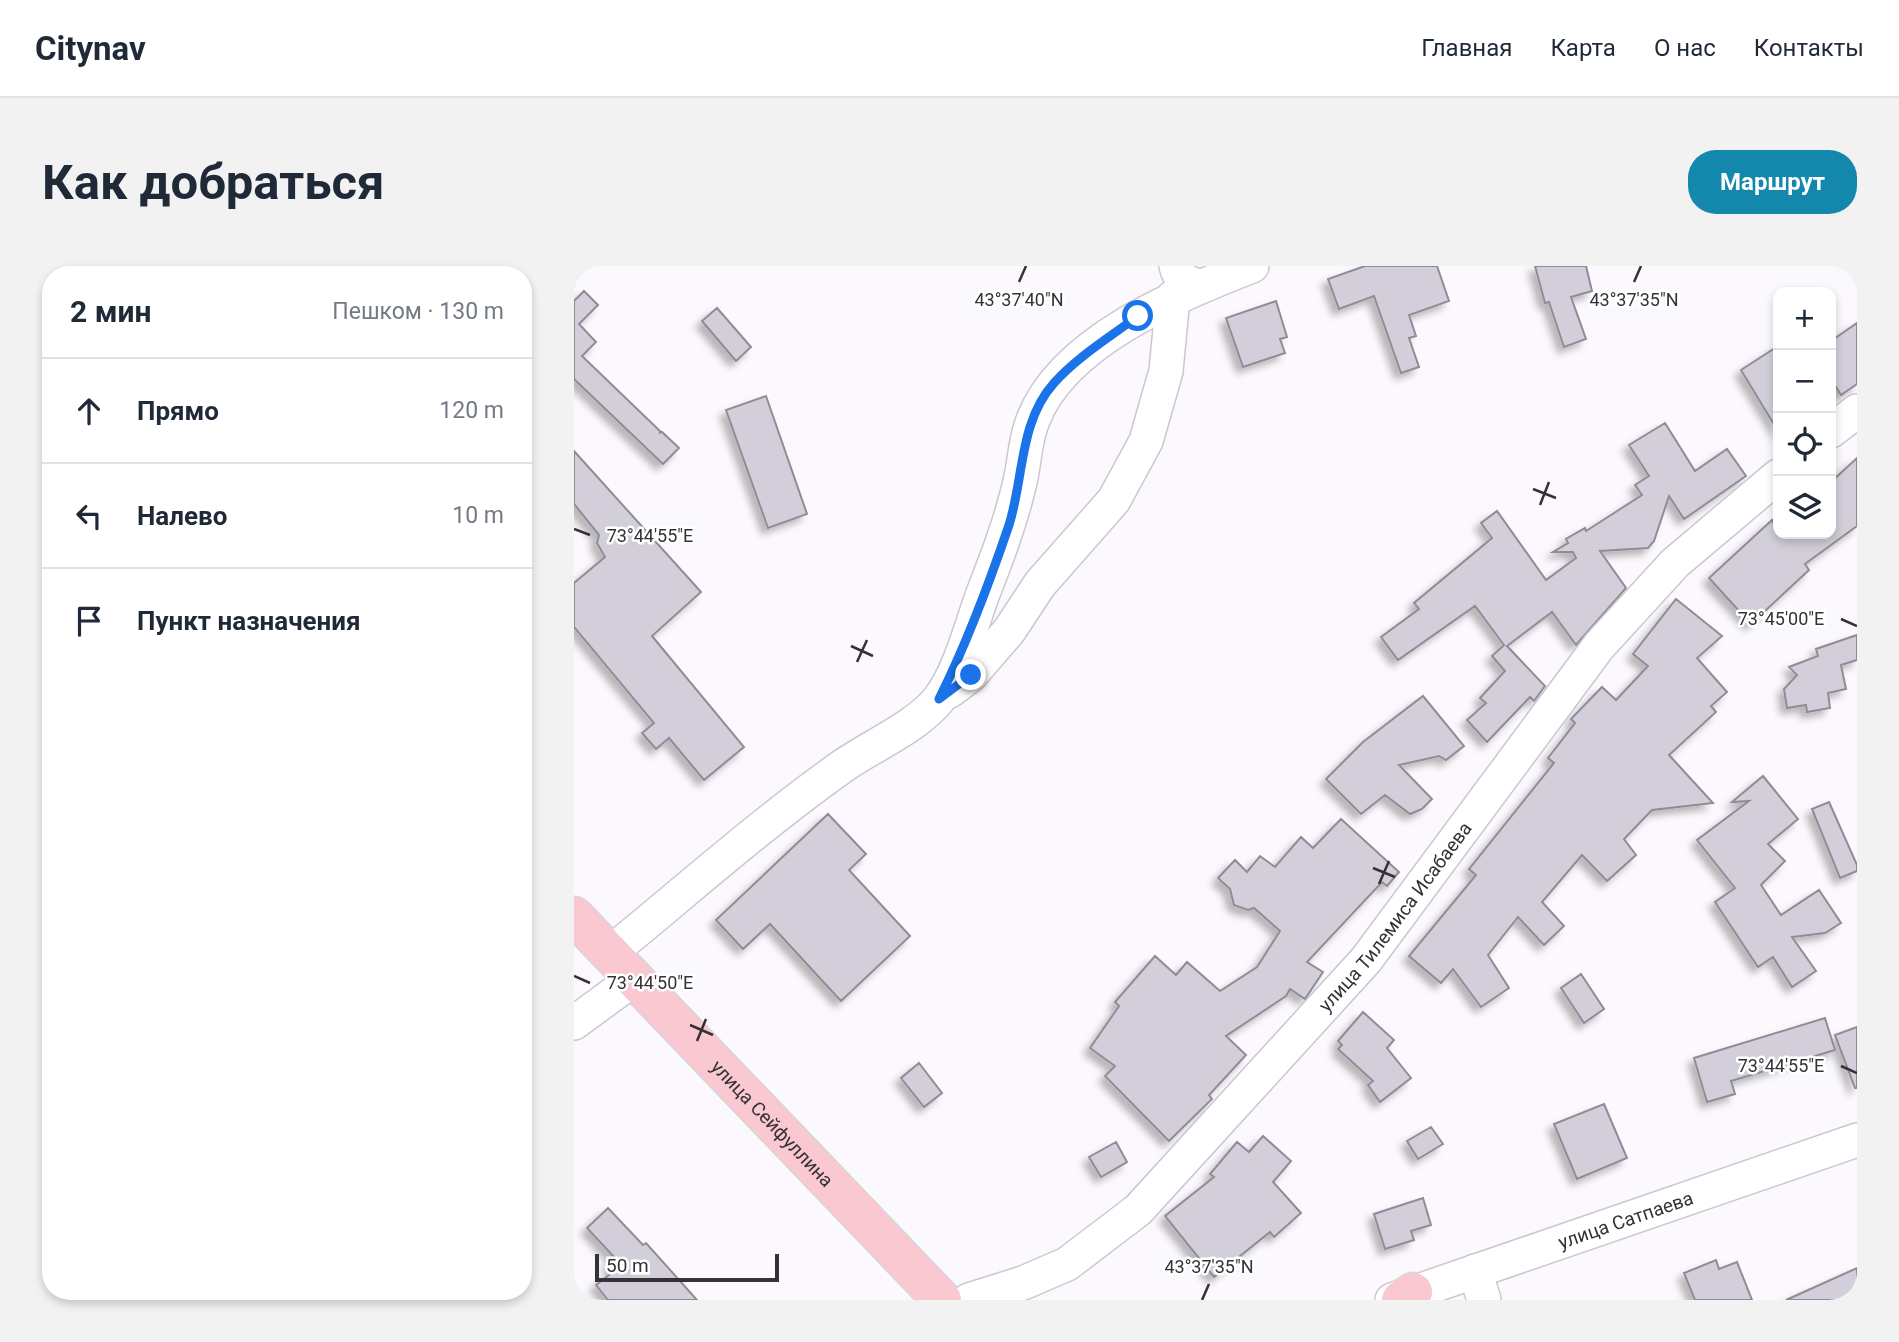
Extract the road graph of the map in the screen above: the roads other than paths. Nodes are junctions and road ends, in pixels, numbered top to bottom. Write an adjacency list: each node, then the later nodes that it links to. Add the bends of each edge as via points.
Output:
1 (1252, 266): 2 (street)
2 (1183, 283): 6 (street, via 1166,371 1146,441 1114,500 1040,584 978,667); 6 (street, via 1053,384 1034,418 1009,523 960,657)
3 (1857, 411): 4 (street)
4 (1836, 427)
5 (1773, 480): 14 (street, улица Тилемиса Исабаева, via 1675,563 1599,646 1366,960 1138,1210 1067,1264)
6 (939, 699): 8 (street, via 895,735 842,766 797,801)
7 (574, 916): 8 (main road, улица Сейфуллина)
8 (622, 966): 9 (street); 13 (main road, улица Сейфуллина)
9 (574, 1023)
10 (1857, 1140): 11 (street, улица Сатпаева)
11 (1480, 1285): 12 (street, улица Сатпаева)
12 (1402, 1298)
13 (942, 1300)
14 (969, 1300)

